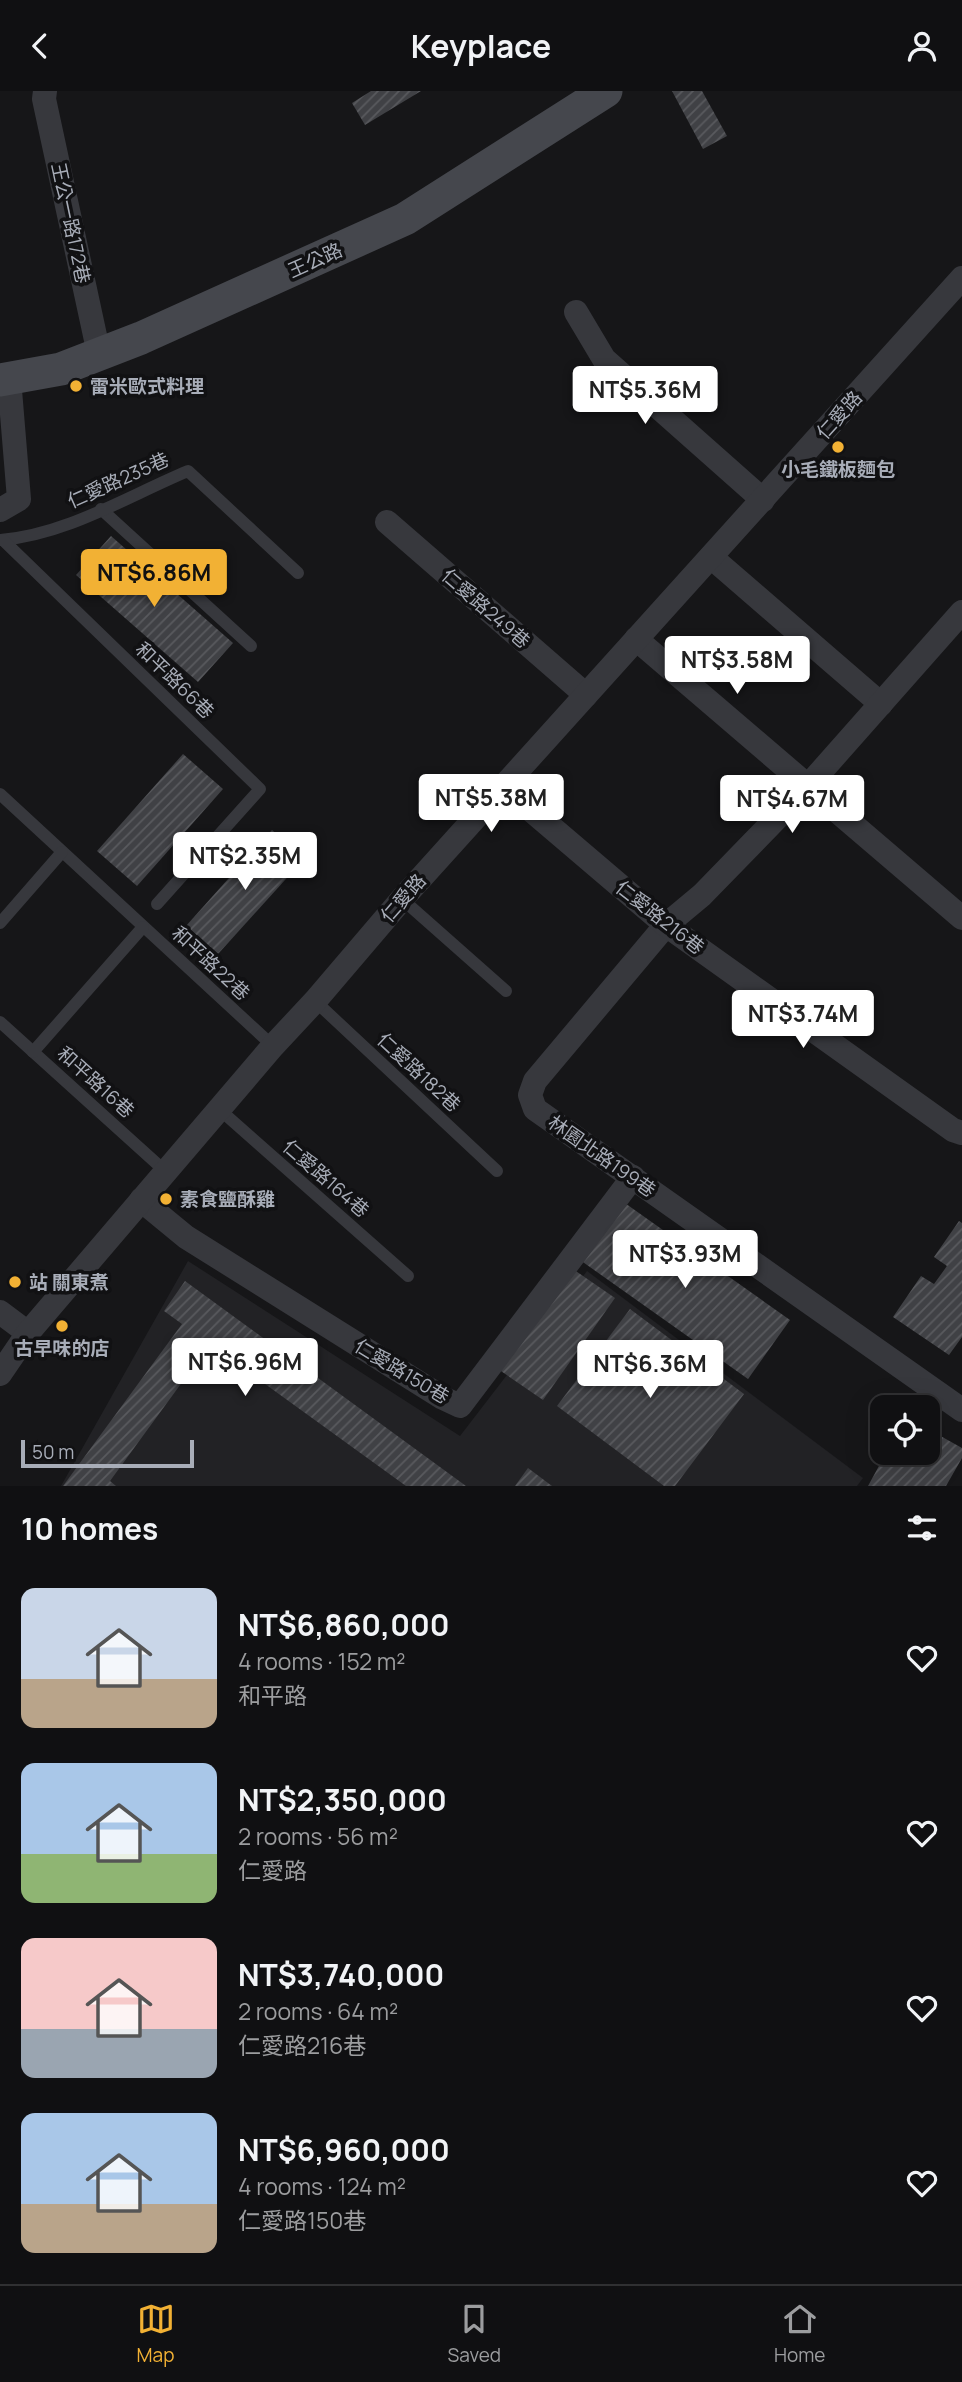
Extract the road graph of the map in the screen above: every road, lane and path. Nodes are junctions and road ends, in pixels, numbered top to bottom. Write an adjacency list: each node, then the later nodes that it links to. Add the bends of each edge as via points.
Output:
1 (45, 91): 5 (street, 王公一路172巷)
2 (606, 91): 5 (street, 王公路, via 405,219)
3 (962, 278): 7 (street, 仁愛路)
4 (576, 312): 7 (street, via 604,359)
5 (99, 354): 6 (street, 王公路, via 61,369)
6 (5, 379): 9 (street, via 19,499)
7 (763, 499): 12 (street, 仁愛路)
8 (101, 509): 11 (lane, 仁愛路235巷, via 30,537); 13 (lane, 仁愛路235巷, via 188,471); 16 (lane)
9 (0, 510)
10 (387, 522): 17 (street, 仁愛路249巷)
11 (1, 540): 24 (lane, 和平路66巷, via 260,789)
12 (711, 557): 15 (street, 仁愛路); 18 (street)
13 (298, 573)
14 (957, 629): 18 (street)
15 (636, 639): 17 (street, 仁愛路); 20 (street)
16 (251, 646)
17 (586, 695): 19 (street, 仁愛路)
18 (881, 704): 20 (street)
19 (503, 786): 23 (street, 仁愛路); 27 (street, 仁愛路216巷)
20 (808, 786): 26 (street); 27 (street, via 702,895)
21 (0, 794): 22 (lane, 和平路22巷)
22 (62, 852): 25 (lane); 28 (lane, 和平路22巷)
23 (402, 899): 29 (lane); 30 (street, 仁愛路)
24 (158, 904)
25 (2, 917)
26 (962, 918)
27 (666, 925): 35 (street, 仁愛路216巷); 38 (street, 林園北路199巷, via 535,1081 530,1095 535,1109)
28 (143, 927): 32 (lane, 和平路22巷); 33 (lane)
29 (506, 991)
30 (315, 1001): 32 (street, 仁愛路); 37 (lane, 仁愛路182巷)
31 (0, 1022): 33 (lane, 和平路16巷)
32 (272, 1046): 34 (street, 仁愛路)
33 (33, 1052): 36 (lane, 和平路16巷)
34 (219, 1109): 36 (street, 仁愛路); 40 (lane, 仁愛路164巷)
35 (962, 1133)
36 (165, 1171): 39 (street, 仁愛路)
37 (497, 1171)
38 (633, 1177): 39 (street, 仁愛路150巷, via 460,1406 186,1237); 44 (street, 林園北路199巷)
39 (141, 1200): 42 (street, 仁愛路)
40 (408, 1276)
41 (0, 1312): 42 (street)
42 (28, 1333): 43 (street, 仁愛路)
43 (0, 1374)
44 (962, 1410)

